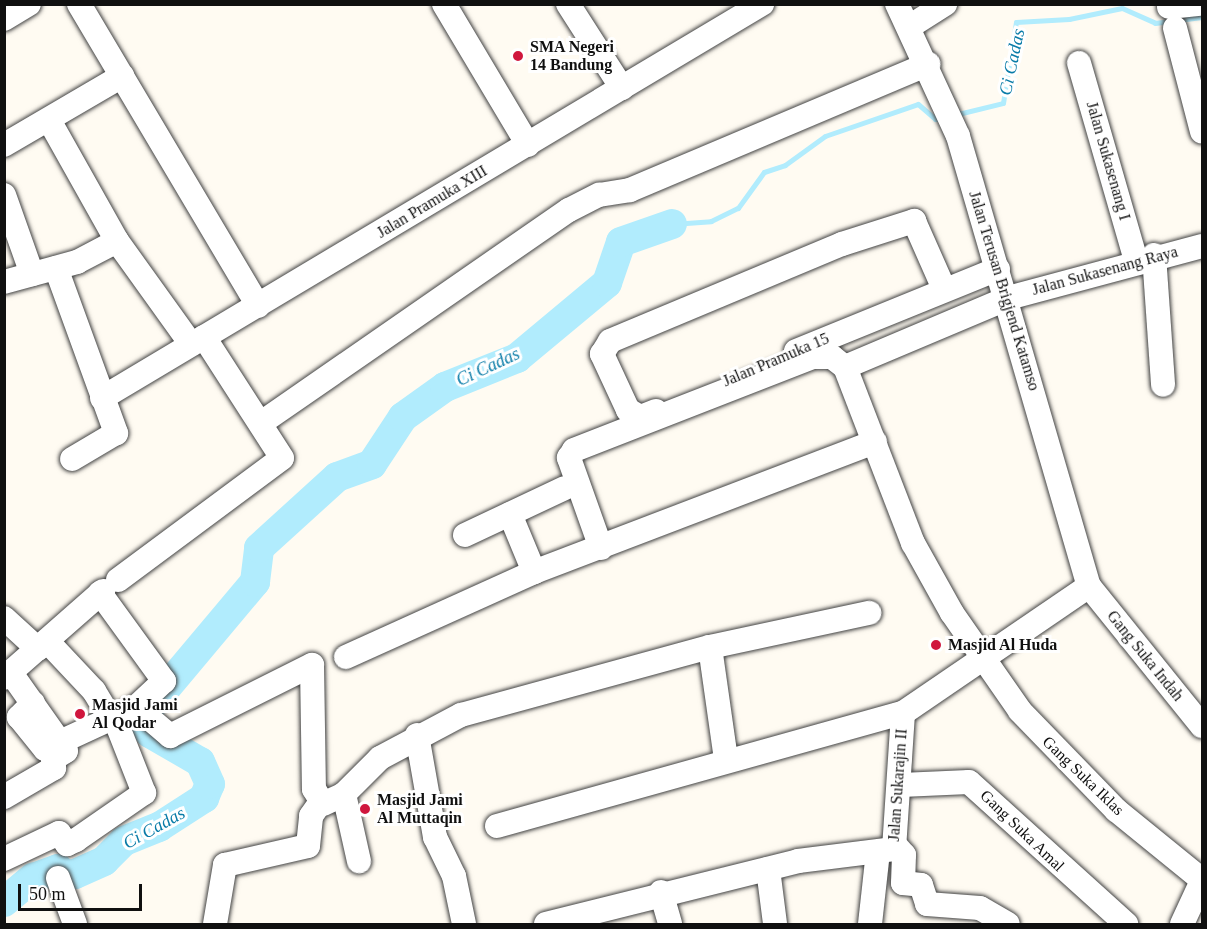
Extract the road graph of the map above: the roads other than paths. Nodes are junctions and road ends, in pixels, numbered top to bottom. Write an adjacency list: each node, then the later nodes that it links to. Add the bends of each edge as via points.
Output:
1 (29, 4): 9 (street)
2 (79, 4): 13 (street)
3 (444, 4): 18 (street)
4 (568, 4): 14 (street)
5 (762, 4): 14 (street, Jalan Pramuka XIII)
6 (897, 4): 10 (street, Jalan Terusan Brigjend Katamso)
7 (945, 4): 10 (street)
8 (1200, 4): 16 (street, via 1172,18)
9 (4, 19)
10 (909, 27): 12 (street, Jalan Terusan Brigjend Katamso)
11 (1079, 63): 22 (street, Jalan Sukasenang I)
12 (928, 64): 24 (street, Jalan Terusan Brigjend Katamso, via 955,130); 34 (street, via 630,190 599,195 569,210)
13 (122, 76): 15 (street); 29 (street)
14 (622, 88): 18 (street, Jalan Pramuka XIII)
15 (50, 120): 17 (street); 20 (street)
16 (1203, 132)
17 (4, 145)
18 (528, 145): 29 (street, Jalan Pramuka XIII)
19 (4, 195): 25 (street)
20 (117, 241): 23 (street); 30 (street)
21 (1203, 246): 22 (street, Jalan Sukasenang Raya)
22 (1145, 257): 28 (street, Jalan Sukasenang Raya); 32 (street, Jalan Sukasenang I)
23 (56, 268): 25 (street); 33 (street)
24 (998, 269): 27 (street, Jalan Pramuka 15); 28 (street, Jalan Terusan Brigjend Katamso)
25 (32, 274): 26 (street)
26 (4, 282)
27 (944, 289): 27 (street, Jalan Pramuka 15, via 640,417 628,410 602,354 610,341 842,244 914,221)
28 (1008, 298): 31 (street, Jalan Sukasenang Raya); 42 (street, Jalan Terusan Brigjend Katamso)
29 (258, 306): 30 (street, Jalan Pramuka XIII)
30 (197, 340): 33 (street, Jalan Pramuka XIII); 34 (street)
31 (845, 367): 35 (street, Gang Suka Iklas); 40 (street, via 832,357 812,357 574,450 569,458)
32 (1163, 385)
33 (102, 399): 36 (street, via 115,438)
34 (261, 423): 43 (street, via 282,454 280,462)
35 (875, 442): 40 (street); 48 (street, Gang Suka Iklas, via 913,543 952,614)
36 (72, 459)
37 (566, 488): 38 (street)
38 (510, 514): 39 (street); 41 (street)
39 (465, 535)
40 (601, 548): 41 (street)
41 (534, 572): 49 (street)
42 (1089, 586): 48 (street); 53 (street, Gang Suka Indah)
43 (107, 588): 46 (street); 52 (street, via 165,681)
44 (869, 613): 47 (street)
45 (4, 618): 46 (street)
46 (43, 645): 50 (street); 52 (street, via 94,691)
47 (710, 647): 54 (street, via 499,704); 56 (street)
48 (984, 654): 51 (street); 67 (street, Gang Suka Iklas, via 1020,711 1062,759)
49 (346, 657)
50 (8, 675): 55 (street)
51 (903, 713): 56 (street, Jalan Sukarajin II); 57 (street, Jalan Sukarajin II)
52 (130, 715): 55 (street); 60 (street, via 170,736 312,665 314,789); 63 (street, via 144,793 76,840 67,844 59,833)
53 (1203, 726)
54 (417, 735): 58 (street, via 380,758); 72 (street, via 435,837 454,876)
55 (62, 741): 59 (street, via 66,751 53,759 54,768)
56 (726, 759): 61 (street, Jalan Sukarajin II)
57 (901, 785): 62 (street, Jalan Sukarajin II); 78 (street, Gang Suka Amal, via 969,782)
58 (344, 794): 60 (street); 64 (street)
59 (4, 797)
60 (320, 803): 71 (street, via 311,816 308,846 225,865)
61 (497, 826)
62 (887, 849): 65 (street, Jalan Sukarajin II, via 827,855); 76 (street); 77 (street, via 904,855 903,883 921,885 927,904 980,908)
63 (4, 859)
64 (358, 861)
65 (768, 868): 68 (street, Jalan Sukarajin II); 75 (street)
66 (58, 878): 70 (street)
67 (1203, 881): 79 (street)
68 (661, 892): 69 (street, Jalan Sukarajin II); 74 (street)
69 (591, 919): 73 (street, Jalan Sukarajin II)
70 (75, 924)
71 (216, 924)
72 (464, 924)
73 (546, 924)
74 (670, 924)
75 (775, 924)
76 (870, 924)
77 (1008, 924)
78 (1126, 924)
79 (1182, 924)

